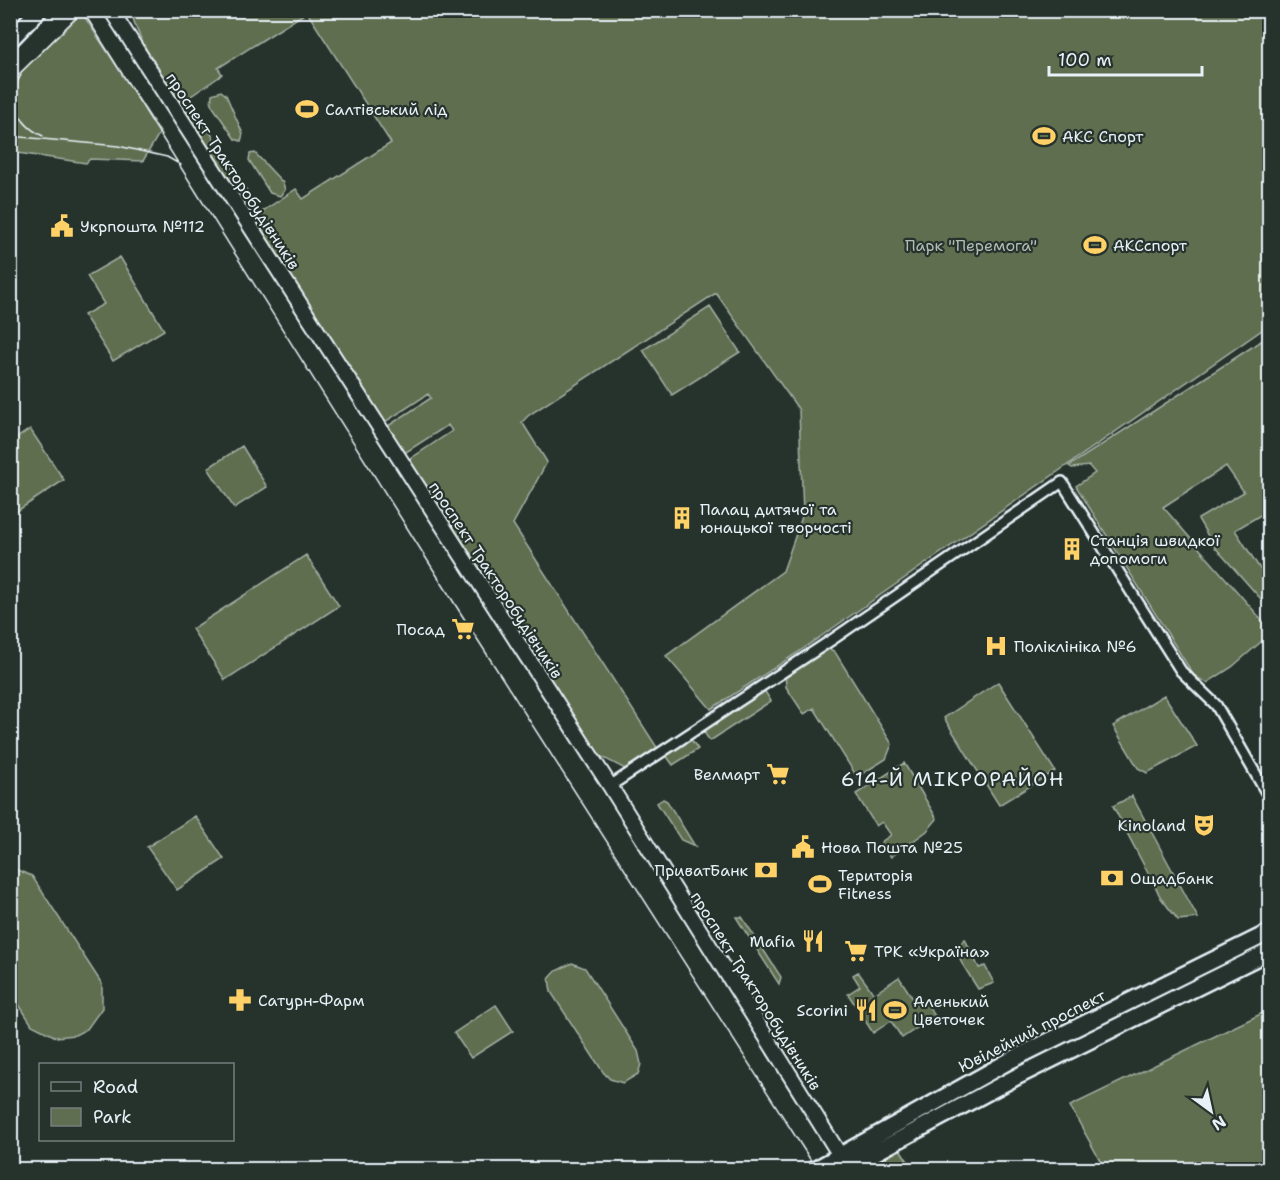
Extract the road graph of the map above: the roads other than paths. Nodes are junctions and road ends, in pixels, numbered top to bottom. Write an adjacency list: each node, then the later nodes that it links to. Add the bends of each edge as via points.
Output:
1 (39, 10): 3 (main road)
2 (111, 10): 4 (main road, проспект Тракторобудівників)
3 (10, 40)
4 (609, 786): 5 (street, via 1062,482 1181,672 1222,714); 10 (main road, проспект Тракторобудівників)
5 (1269, 799)
6 (1269, 932): 8 (main road, Ювілейний проспект)
7 (1269, 951): 9 (main road, Ювілейний проспект)
8 (1229, 952): 9 (main road); 10 (main road, Ювілейний проспект, via 1011,1060)
9 (1237, 967): 10 (main road, Ювілейний проспект)
10 (845, 1165): 11 (main road, Ювілейний проспект)
11 (814, 1170)

